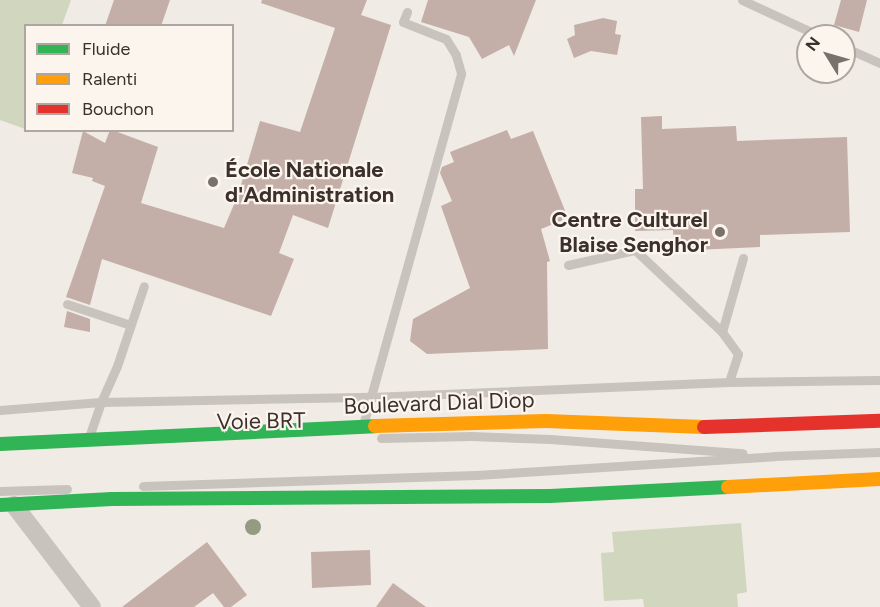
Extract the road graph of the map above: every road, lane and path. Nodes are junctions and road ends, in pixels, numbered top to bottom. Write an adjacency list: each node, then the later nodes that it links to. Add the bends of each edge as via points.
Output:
1 (742, 0): 3 (lane)
2 (407, 12): 14 (lane, via 403,22 446,39 461,73)
3 (796, 25)
4 (856, 52): 5 (lane)
5 (880, 63)
6 (743, 258): 11 (lane)
7 (568, 265): 11 (lane, via 635,250)
8 (144, 285): 10 (lane)
9 (67, 304): 10 (lane)
10 (130, 325): 15 (lane)
11 (722, 332): 13 (lane, via 738,354)
12 (880, 380): 13 (lane)
13 (729, 382): 14 (lane)
14 (371, 397): 15 (lane); 18 (lane)
15 (101, 402): 16 (lane); 19 (lane)
16 (0, 410)
17 (880, 421): 18 (main road, Boulevard Dial Diop, via 702,428 546,421)
18 (363, 426): 19 (main road, Boulevard Dial Diop)
19 (88, 438): 22 (main road, Boulevard Dial Diop)
20 (372, 438): 25 (lane, via 550,439)
21 (315, 440): 23 (lane, Voie BRT, via 125,443)
22 (0, 444)
23 (0, 452)
24 (880, 452): 25 (lane)
25 (774, 456): 27 (lane, via 476,475)
26 (880, 479): 30 (main road, via 550,496 112,499)
27 (137, 487)
28 (78, 489): 29 (lane)
29 (0, 491)
30 (7, 505): 31 (street)
31 (92, 607)

